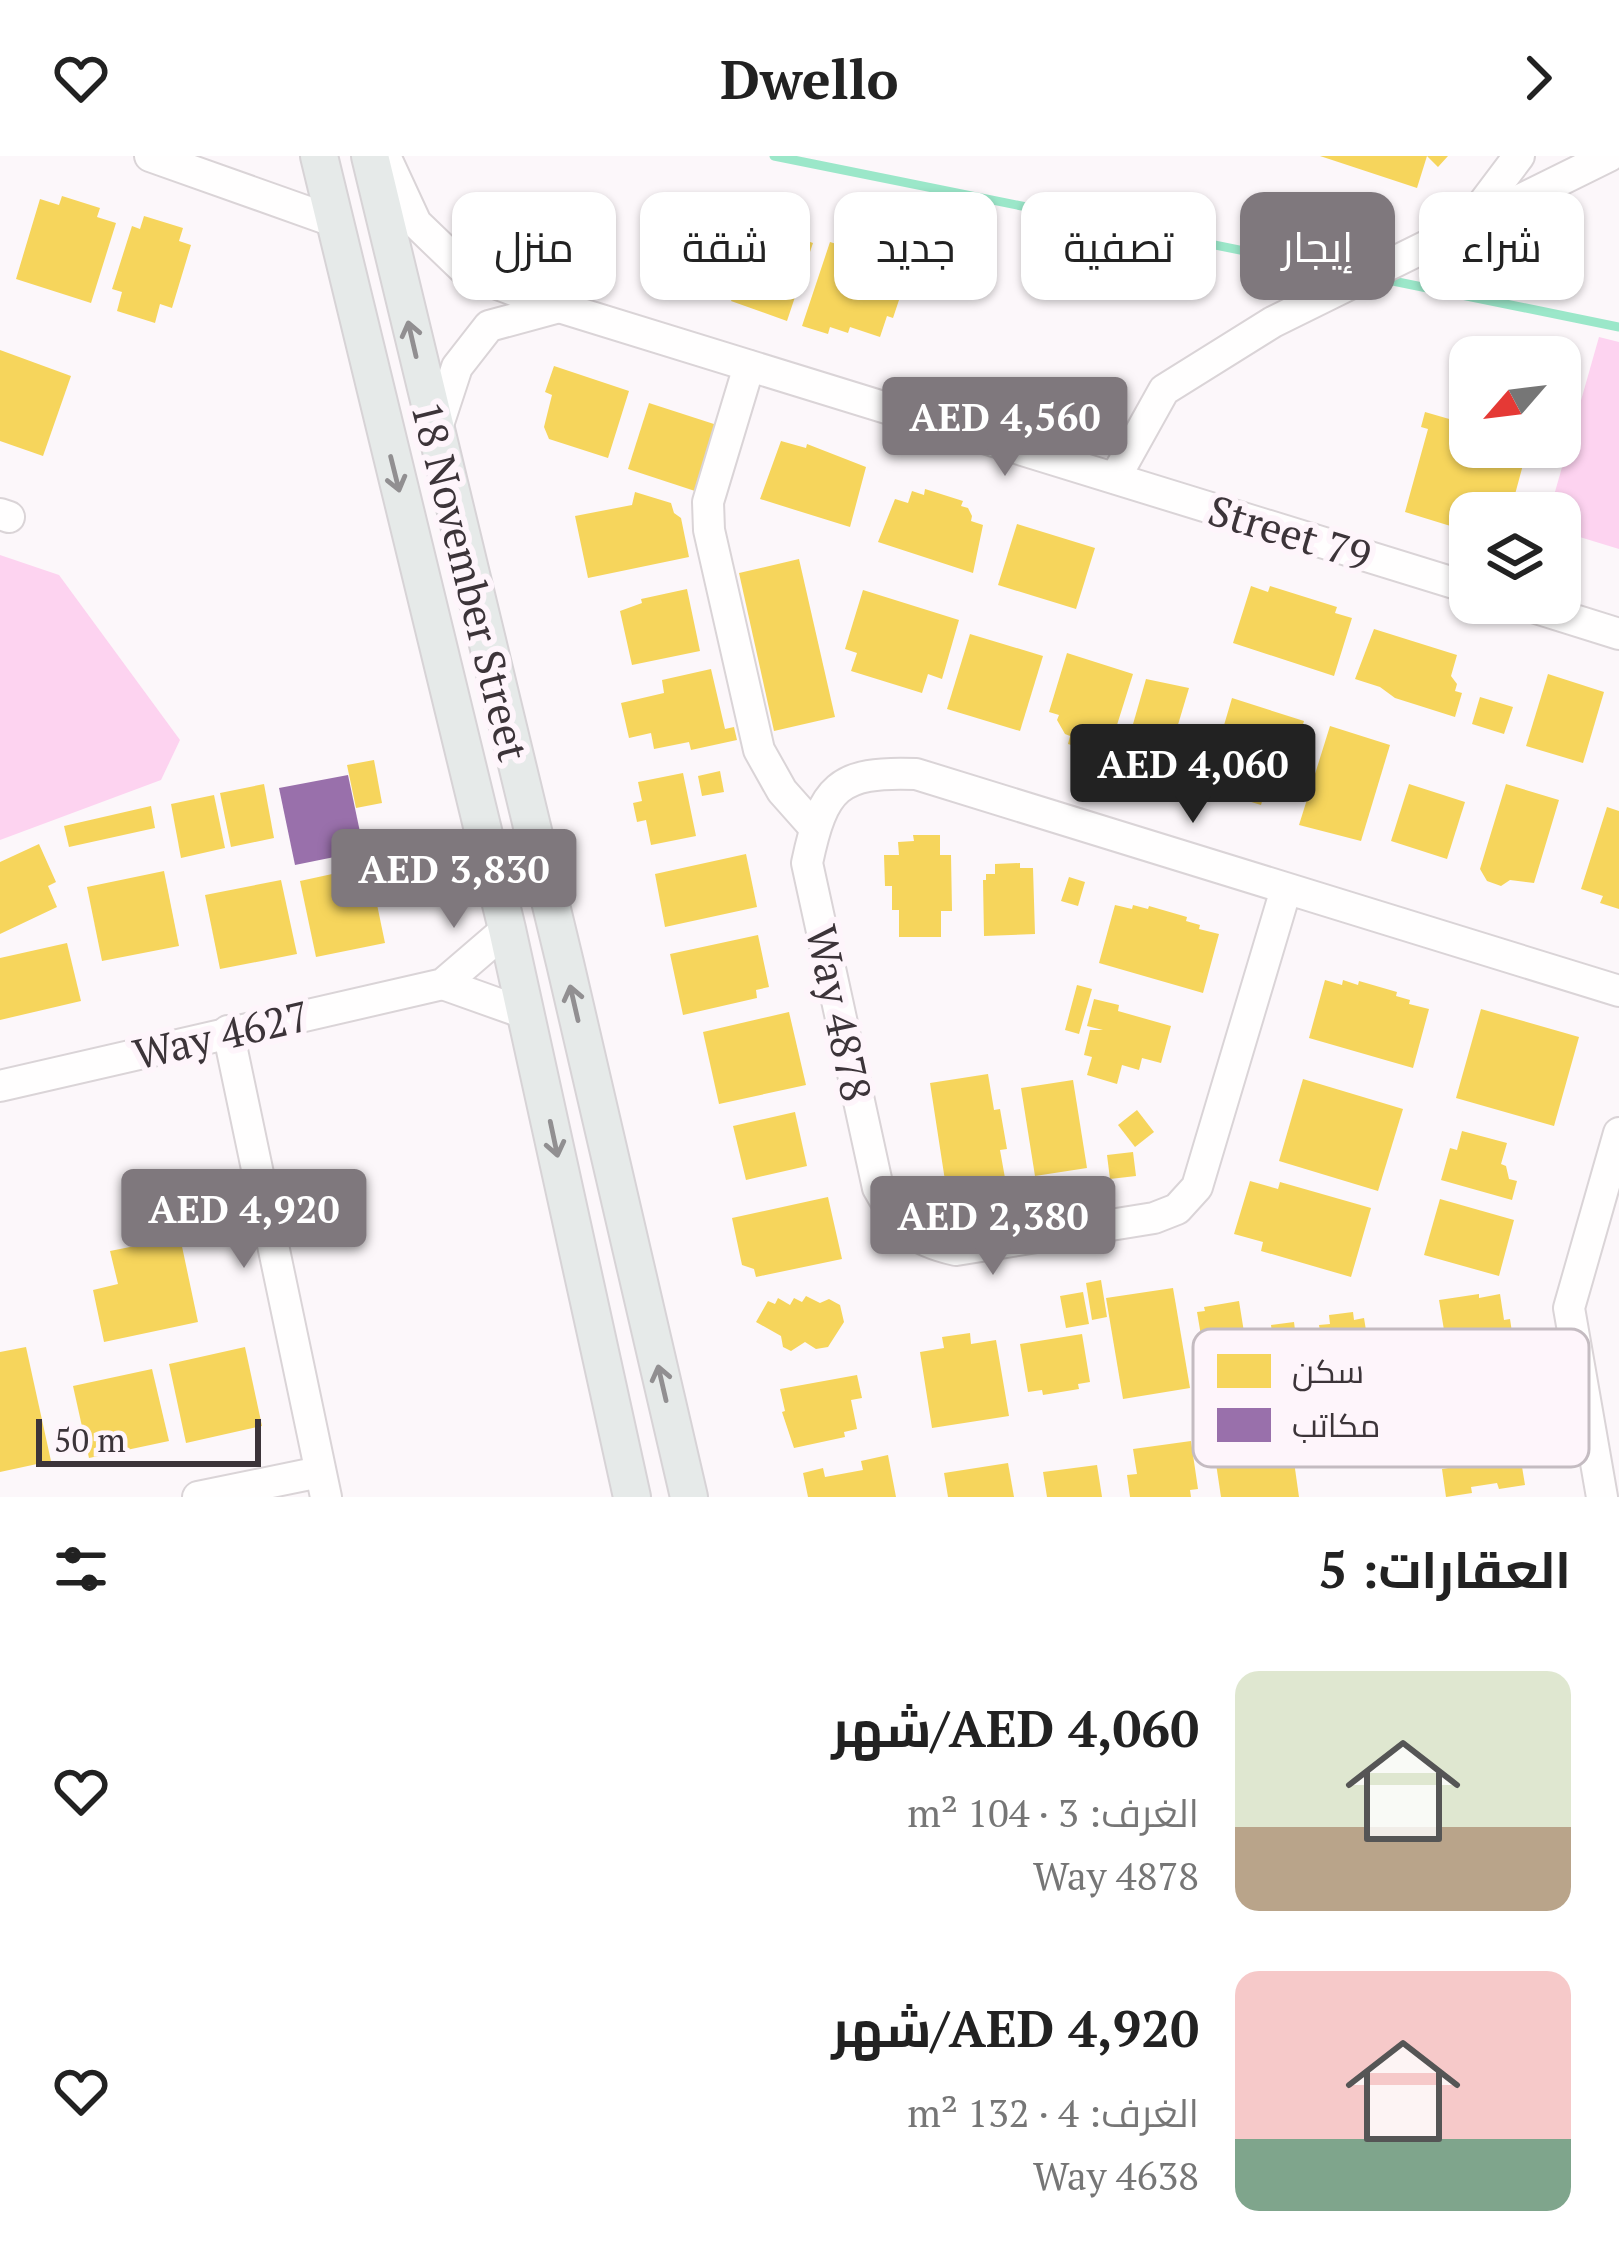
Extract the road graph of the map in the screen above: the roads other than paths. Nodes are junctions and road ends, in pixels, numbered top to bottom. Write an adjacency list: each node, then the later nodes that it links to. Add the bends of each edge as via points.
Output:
1 (150, 156): 9 (street)
2 (319, 156): 9 (main road, 18 November Street)
3 (370, 156): 13 (main road, 18 November Street, one-way to 3)
4 (385, 156): 11 (street, Street 79, via 416,223 468,273)
5 (1519, 156): 7 (street)
6 (1609, 156): 8 (street)
7 (1492, 192)
8 (1538, 192)
9 (332, 221): 20 (main road, 18 November Street, one-way to 20)
10 (1419, 251): 14 (street, via 1273,322 1164,390)
11 (559, 307): 12 (street, Street 79); 13 (street, via 488,326 457,367)
12 (749, 365): 14 (street, Street 79); 18 (street, via 708,502 710,530 759,750)
13 (434, 434): 32 (main road, 18 November Street, one-way to 13)
14 (1115, 478): 15 (street, Street 79)
15 (1449, 581)
16 (1581, 622): 17 (street)
17 (1619, 634)
18 (814, 827): 19 (street, via 831,792 850,782 870,772 916,774); 19 (street, Way 4878, via 807,862 878,1188 897,1221 925,1243 956,1250 1177,1209 1197,1187)
19 (1286, 889): 22 (street)
20 (508, 928): 21 (street, Way 4627); 23 (main road, 18 November Street)
21 (443, 984): 23 (street); 24 (street, Way 4627)
22 (1619, 991)
23 (527, 1014): 31 (main road, 18 November Street, one-way to 31)
24 (228, 1031): 25 (street, Way 4627); 29 (street)
25 (0, 1086)
26 (1619, 1133): 27 (street, via 1569,1308)
27 (1573, 1329)
28 (1589, 1423): 33 (street)
29 (323, 1484): 30 (street)
30 (198, 1497)
31 (632, 1497)
32 (689, 1497)
33 (1602, 1497)

